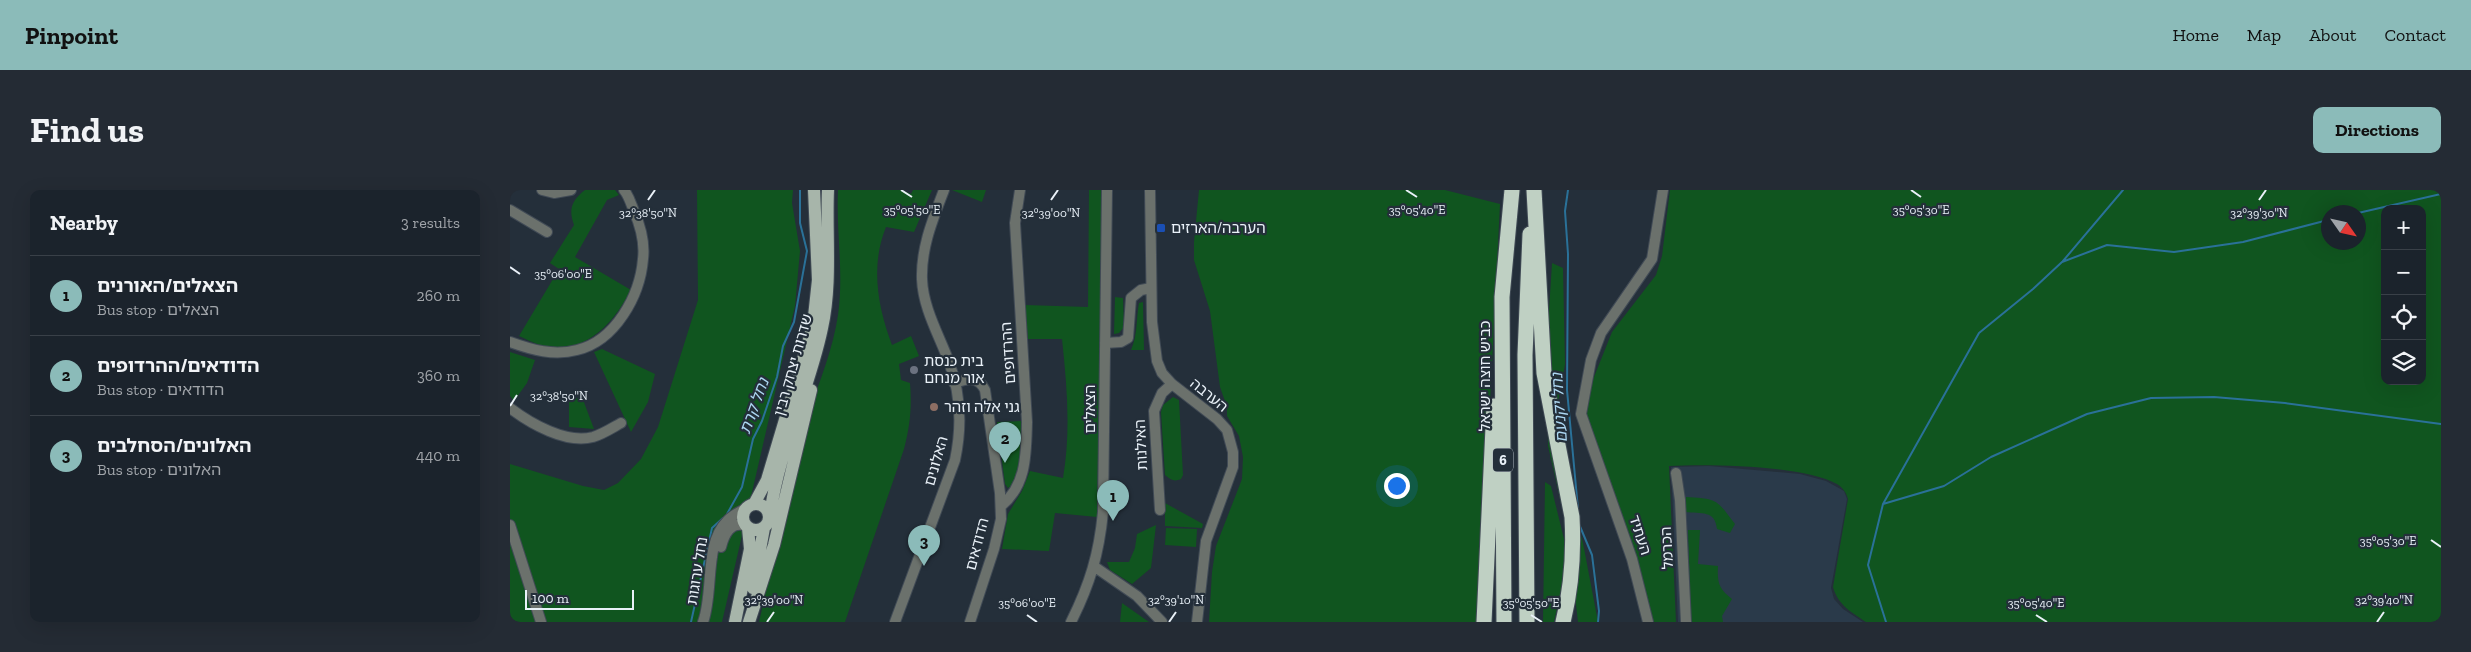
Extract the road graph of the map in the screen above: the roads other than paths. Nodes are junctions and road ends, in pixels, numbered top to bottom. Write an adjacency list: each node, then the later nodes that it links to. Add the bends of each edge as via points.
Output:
1 (542, 190): 2 (street, via 554,194)
2 (571, 190)
3 (624, 190): 18 (street, via 637,218 644,258 633,298 622,317 610,331 579,350 545,352)
4 (814, 190): 25 (main road, שדרות יצחק רבין, via 818,280 813,326 767,480)
5 (828, 190): 17 (main road, שדרות יצחק רבין, via 827,295)
6 (944, 190): 20 (street, האלונים, via 924,247 922,280)
7 (1020, 190): 26 (street, ההרדופים, via 1015,223 1026,450 1018,488)
8 (1107, 190): 19 (street, הצאלים)
9 (1150, 190): 15 (street, הערבה)
10 (1512, 190): 16 (highway, כביש חוצה ישראל / 6)
11 (1534, 190): 46 (highway, 6, via 1526,294); 47 (highway, via 1544,373 1572,517 1570,593)
12 (1663, 190): 48 (street, העתיד, via 1652,260 1602,332 1591,360 1581,414 1632,559)
13 (510, 210): 14 (street)
14 (547, 232)
15 (1151, 288): 19 (street, via 1131,298 1128,338 1122,342); 21 (street, הערבה, via 1157,361)
16 (1502, 297): 44 (highway, via 1490,453); 45 (highway, כביש חוצה ישראל / 6)
17 (823, 327): 28 (main road, שדרות יצחק רבין, via 781,464); 38 (main road, via 809,401 774,545)
18 (510, 342)
19 (1106, 343): 32 (street, הצאלים, via 1103,512)
20 (954, 384): 26 (street, הדודאים, via 976,379 985,390); 39 (street, האלונים, via 961,420 955,460)
21 (1172, 384): 27 (street, האילנות, via 1162,393 1154,412); 43 (street, הערבה, via 1217,419 1227,430 1234,452 1233,467 1206,541)
22 (510, 408): 23 (street, via 544,429 576,439 591,438)
23 (621, 423)
24 (1676, 474): 49 (street, הכרמל)
25 (750, 506): 28 (main road, via 766,508); 30 (main road, via 743,516); 35 (street, נחל ערוגות, via 726,521 717,537)
26 (1001, 506): 40 (street, הדודאים, via 999,532)
27 (1160, 510)
28 (767, 522): 30 (main road, via 756,531); 38 (main road, שדרות יצחק רבין)
29 (510, 524): 34 (street)
30 (747, 527): 36 (street, נחל ערוגות, via 738,524 722,541); 37 (main road, via 750,549)
31 (510, 547): 33 (street)
32 (1095, 567): 41 (street, הצאלים); 42 (street, via 1137,596)
33 (534, 622)
34 (541, 622)
35 (703, 622)
36 (710, 622)
37 (735, 622)
38 (748, 622)
39 (895, 622)
40 (970, 622)
41 (1071, 622)
42 (1162, 622)
43 (1197, 622)
44 (1484, 622)
45 (1504, 622)
46 (1526, 622)
47 (1563, 622)
48 (1648, 622)
49 (1686, 622)

